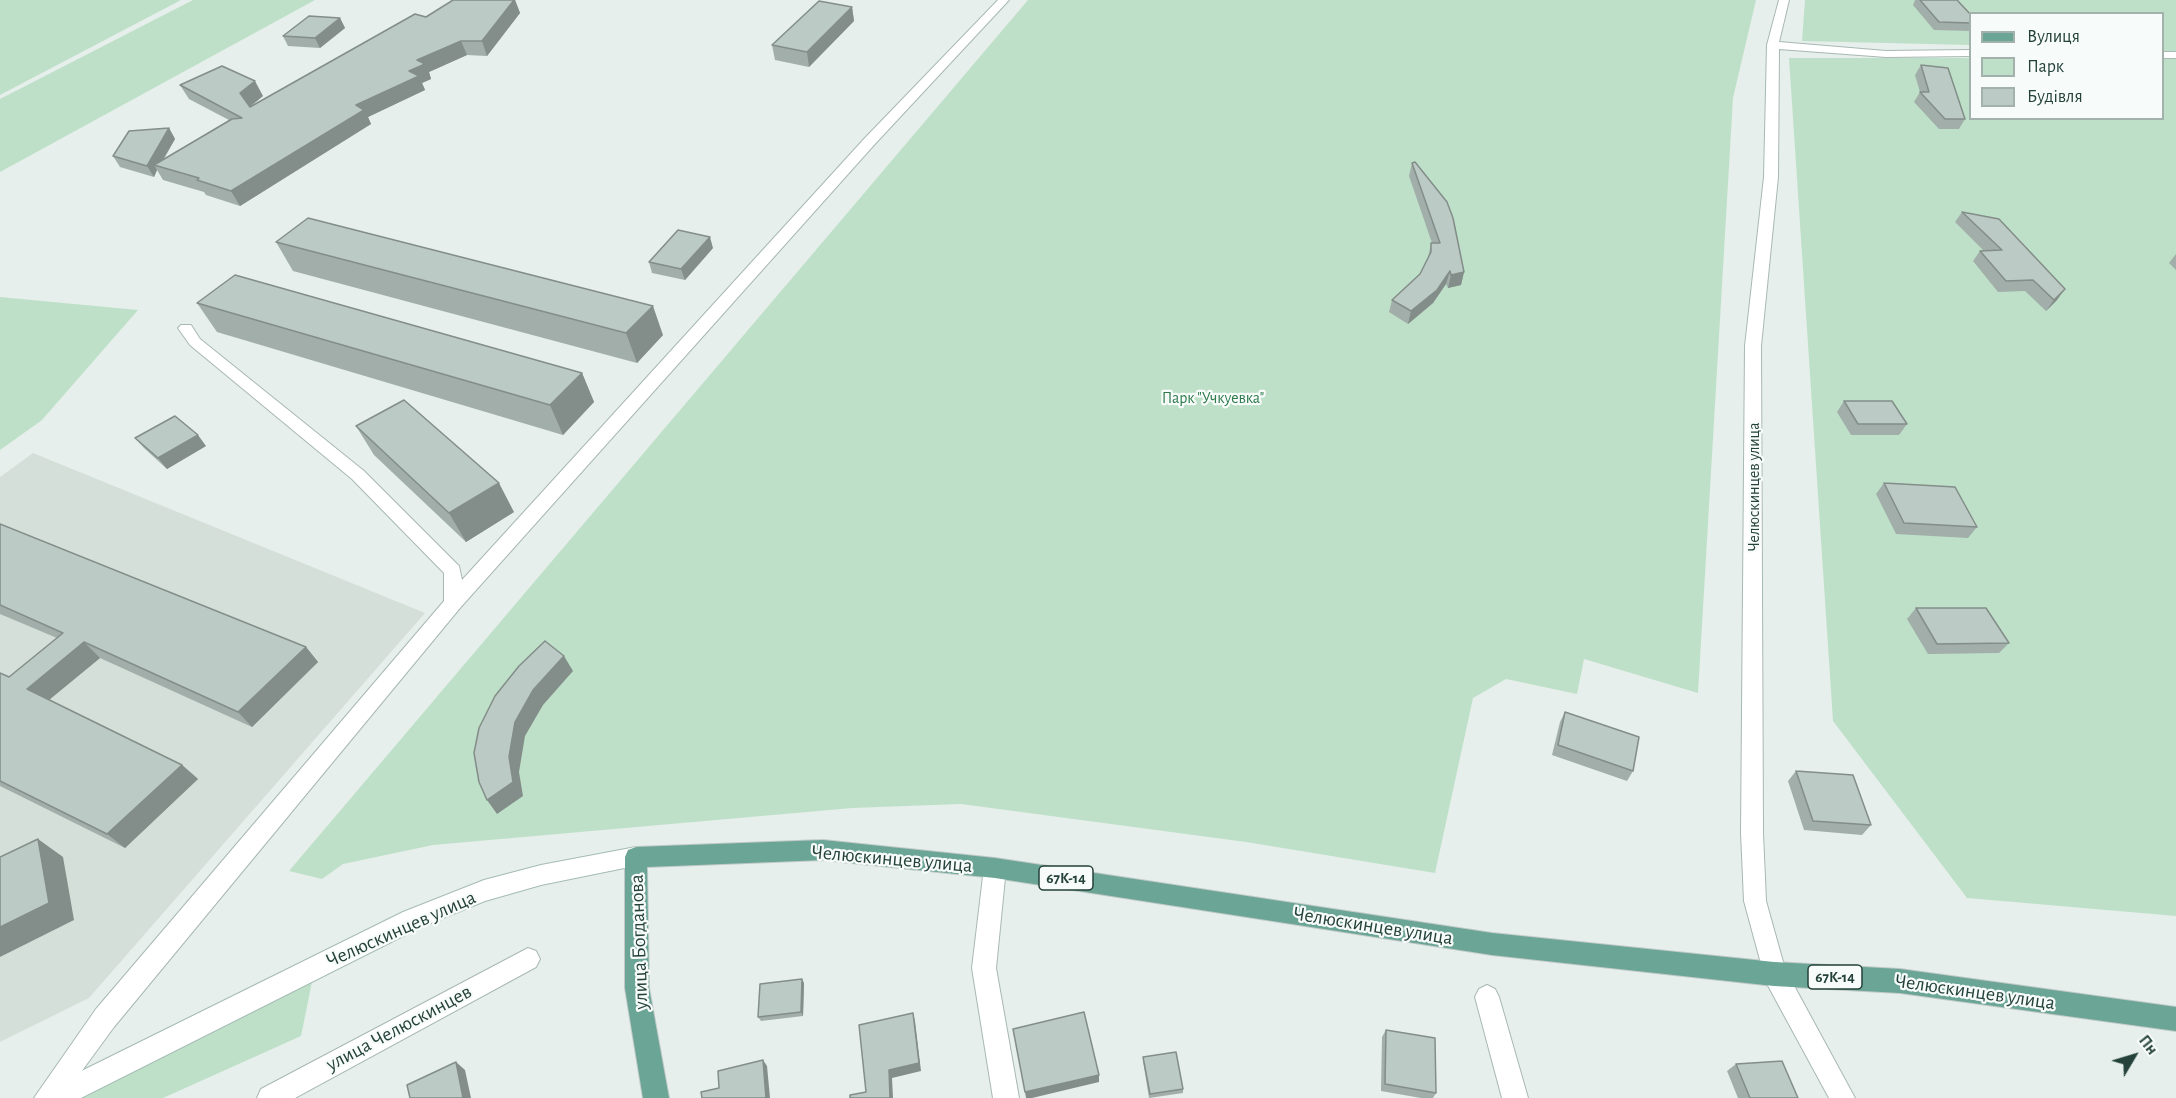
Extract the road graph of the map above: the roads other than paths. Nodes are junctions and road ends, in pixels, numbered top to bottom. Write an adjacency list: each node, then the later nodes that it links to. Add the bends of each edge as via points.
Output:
1 (1004, 0): 6 (street, via 869,142)
2 (1784, 0): 3 (street, Челюскинцев улица)
3 (1773, 45): 4 (street, via 1886,54); 10 (street, Челюскинцев улица, via 1771,177 1753,346 1752,833 1755,901)
4 (1969, 52)
5 (186, 328): 6 (street, via 195,342 358,475 453,571)
6 (453, 603): 13 (street, via 105,1017)
7 (636, 857): 8 (main road, Челюскинцев улица / 67К-14, via 824,850); 14 (street, Челюскинцев улица / 67К-14, via 541,875 484,891 411,920); 16 (main road, улица Богданова, via 637,988)
8 (995, 868): 10 (main road, Челюскинцев улица / 67К-14, via 1492,944); 17 (street, via 984,968)
9 (528, 959): 15 (street, улица Челюскинцев)
10 (1774, 974): 12 (main road, Челюскинцев улица / 67К-14, via 1900,981); 19 (street)
11 (1487, 997): 18 (street)
12 (2176, 1019)
13 (47, 1098)
14 (54, 1098)
15 (270, 1098)
16 (656, 1098)
17 (1006, 1098)
18 (1515, 1098)
19 (1842, 1098)

